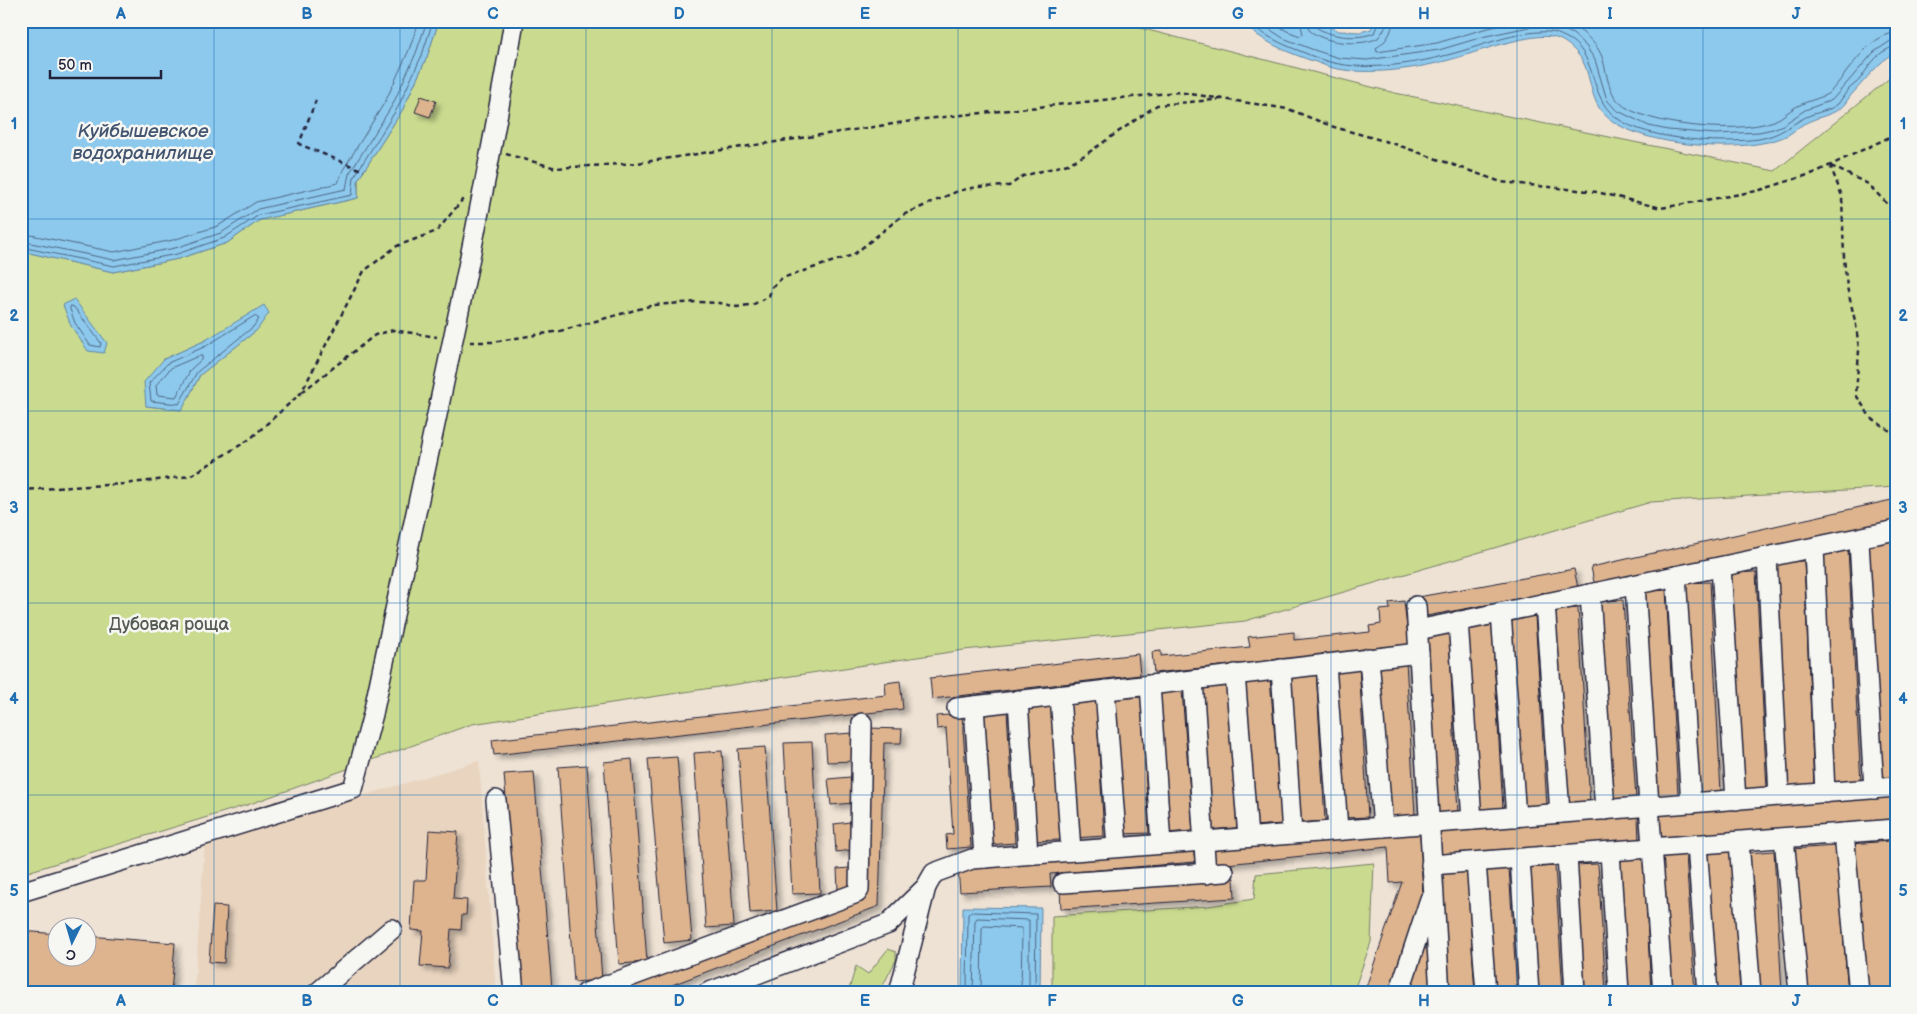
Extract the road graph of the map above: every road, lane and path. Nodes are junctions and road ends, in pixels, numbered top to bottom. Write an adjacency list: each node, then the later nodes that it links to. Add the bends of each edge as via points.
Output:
1 (514, 21): 5 (lane)
2 (1228, 98): 5 (path, via 1178,92 1096,100 925,119 638,162 565,168); 6 (path, via 1288,109 1501,182 1597,192 1661,208 1757,192); 10 (path, via 1157,105 1068,164 1023,176 1009,186 977,186 958,191 903,215 853,255 782,278 772,287 769,296 754,304 737,307 697,302 653,304 520,339)
3 (316, 100): 7 (path, via 299,144)
4 (1896, 134): 6 (path)
5 (492, 150): 10 (lane)
6 (1830, 165): 9 (path, via 1868,184); 12 (path, via 1842,196 1847,287 1859,350 1856,396 1871,418)
7 (364, 171)
8 (465, 198): 11 (path, via 437,231 397,246 364,271)
9 (1896, 213)
10 (453, 341): 11 (path, via 393,330 375,335); 75 (lane, via 373,714 353,789)
11 (300, 393): 13 (path, via 250,439 190,476 124,484)
12 (1896, 435)
13 (21, 490)
14 (1896, 530): 16 (lane)
15 (1859, 542): 39 (lane)
16 (1814, 548): 17 (lane); 40 (lane)
17 (1767, 557): 18 (lane); 41 (lane)
18 (1721, 567): 19 (lane); 43 (lane)
19 (1676, 576): 20 (lane); 44 (lane)
20 (1635, 584): 21 (lane); 45 (lane)
21 (1590, 594): 22 (lane); 46 (lane)
22 (1545, 603): 24 (lane); 47 (lane)
23 (1416, 606): 26 (lane)
24 (1501, 613): 25 (lane); 48 (lane)
25 (1458, 621): 26 (lane); 49 (lane)
26 (1418, 630): 27 (lane)
27 (1419, 653): 28 (lane); 50 (lane)
28 (1370, 658): 29 (lane); 51 (lane)
29 (1326, 664): 30 (lane); 53 (lane)
30 (1281, 669): 31 (lane); 55 (lane)
31 (1236, 674): 32 (lane); 56 (lane)
32 (1192, 680): 33 (lane); 58 (lane)
33 (1150, 685): 34 (lane); 60 (lane)
34 (1105, 690): 35 (lane); 62 (lane)
35 (1060, 696): 36 (lane); 64 (lane)
36 (1018, 700): 66 (lane); 68 (lane, via 965,707)
37 (862, 723): 79 (lane, via 857,893)
38 (1896, 787): 39 (lane)
39 (1874, 789): 40 (lane)
40 (1825, 793): 41 (lane)
41 (1779, 796): 43 (lane)
42 (496, 800): 78 (lane)
43 (1736, 800): 44 (lane)
44 (1691, 803): 45 (lane)
45 (1649, 806): 46 (lane); 63 (lane)
46 (1605, 810): 47 (lane)
47 (1560, 813): 48 (lane)
48 (1516, 817): 49 (lane)
49 (1472, 820): 50 (lane)
50 (1429, 823): 51 (lane); 71 (lane)
51 (1383, 827): 53 (lane)
52 (1896, 829): 54 (lane)
53 (1338, 830): 55 (lane)
54 (1844, 833): 57 (lane); 92 (lane)
55 (1292, 834): 56 (lane)
56 (1248, 837): 58 (lane)
57 (1784, 838): 59 (lane); 91 (lane)
58 (1204, 840): 60 (lane); 72 (lane, via 1215,873)
59 (1739, 842): 61 (lane); 90 (lane)
60 (1162, 844): 62 (lane)
61 (1697, 845): 63 (lane); 89 (lane)
62 (1117, 847): 64 (lane)
63 (1652, 848): 65 (lane); 88 (lane)
64 (1071, 851): 66 (lane)
65 (1610, 852): 67 (lane); 87 (lane)
66 (1028, 854): 68 (lane)
67 (1567, 855): 69 (lane); 86 (lane)
68 (984, 858): 73 (lane, via 934,873)
69 (1520, 859): 70 (lane); 85 (lane)
70 (1476, 862): 71 (lane); 84 (lane)
71 (1431, 865): 74 (lane)
72 (1063, 883)
73 (926, 887): 80 (lane, via 888,924); 81 (lane)
74 (1433, 891): 82 (lane); 83 (lane)
75 (21, 892)
76 (392, 930): 77 (lane)
77 (317, 993)
78 (514, 993)
79 (586, 993)
80 (707, 993)
81 (899, 993)
82 (1399, 993)
83 (1440, 993)
84 (1486, 993)
85 (1529, 993)
86 (1575, 993)
87 (1619, 993)
88 (1663, 993)
89 (1708, 993)
90 (1751, 993)
91 (1799, 993)
92 (1859, 993)

